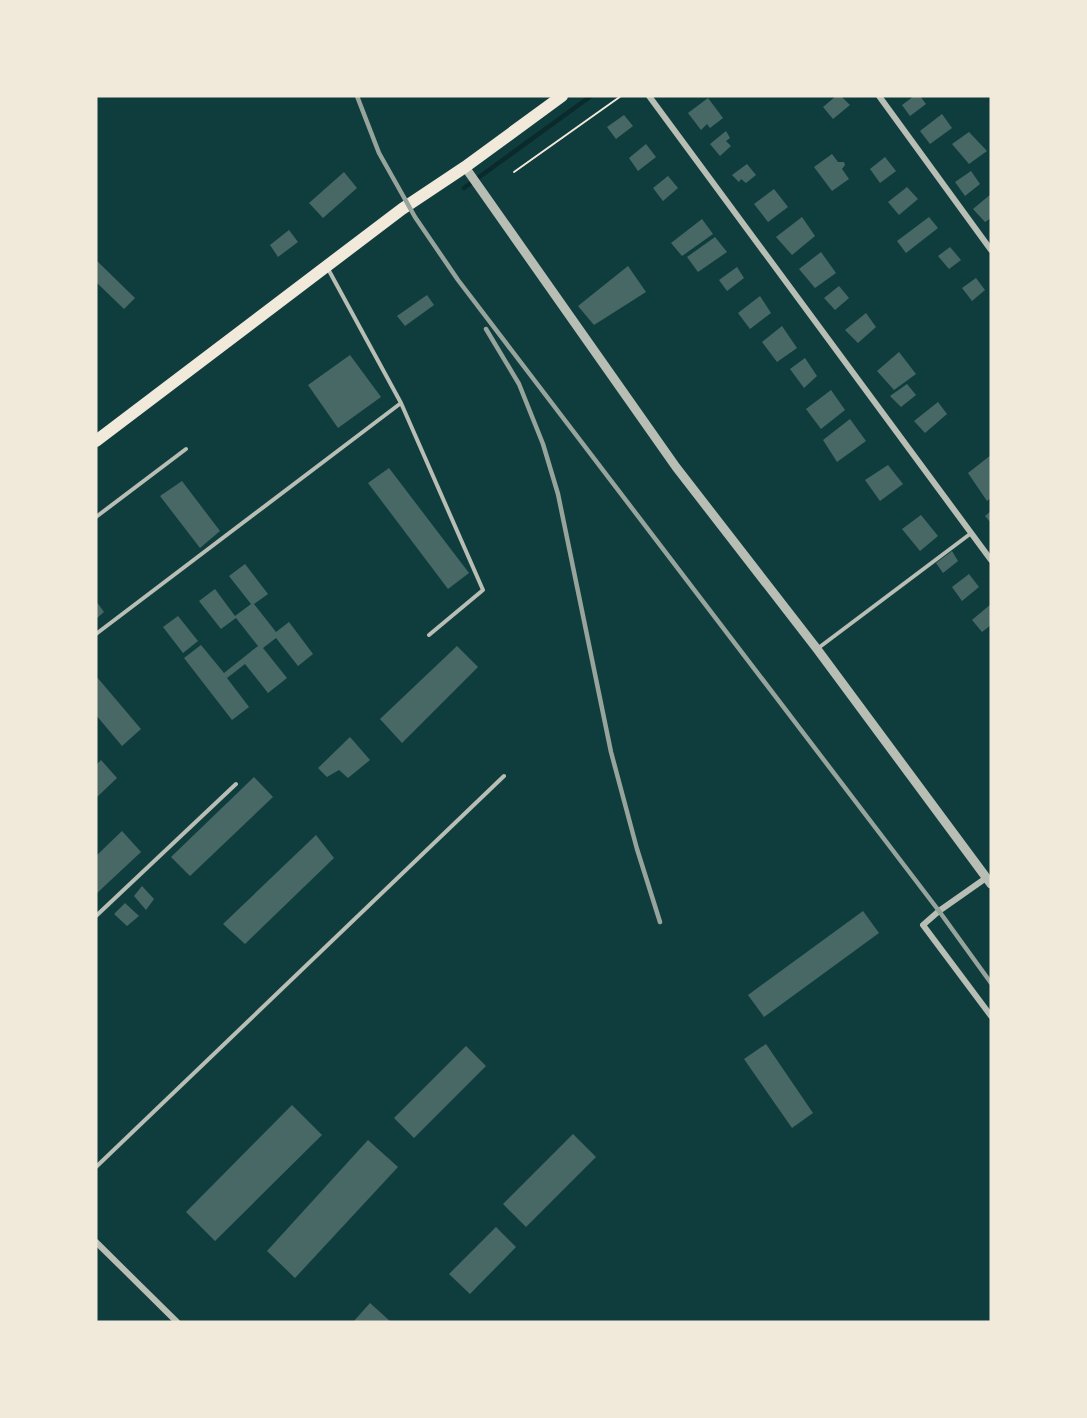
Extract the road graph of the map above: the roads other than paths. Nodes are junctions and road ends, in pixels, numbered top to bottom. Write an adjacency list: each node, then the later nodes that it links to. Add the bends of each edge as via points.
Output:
1 (562, 96): 4 (main road)
2 (649, 96): 11 (street)
3 (879, 96): 5 (street)
4 (465, 167): 6 (main road); 15 (street, via 676,467)
5 (991, 250)
6 (327, 267): 7 (lane); 8 (main road)
7 (401, 403): 13 (lane); 14 (lane, via 483,590)
8 (96, 441)
9 (186, 449): 10 (lane)
10 (96, 517)
11 (970, 534): 12 (street); 15 (lane)
12 (991, 560)
13 (96, 634)
14 (429, 635)
15 (817, 649): 18 (street)
16 (504, 776): 21 (lane)
17 (236, 784): 19 (lane)
18 (989, 881): 20 (street, via 923,925)
19 (96, 916)
20 (991, 1016)
21 (96, 1167)
22 (96, 1242): 23 (street)
23 (177, 1322)

